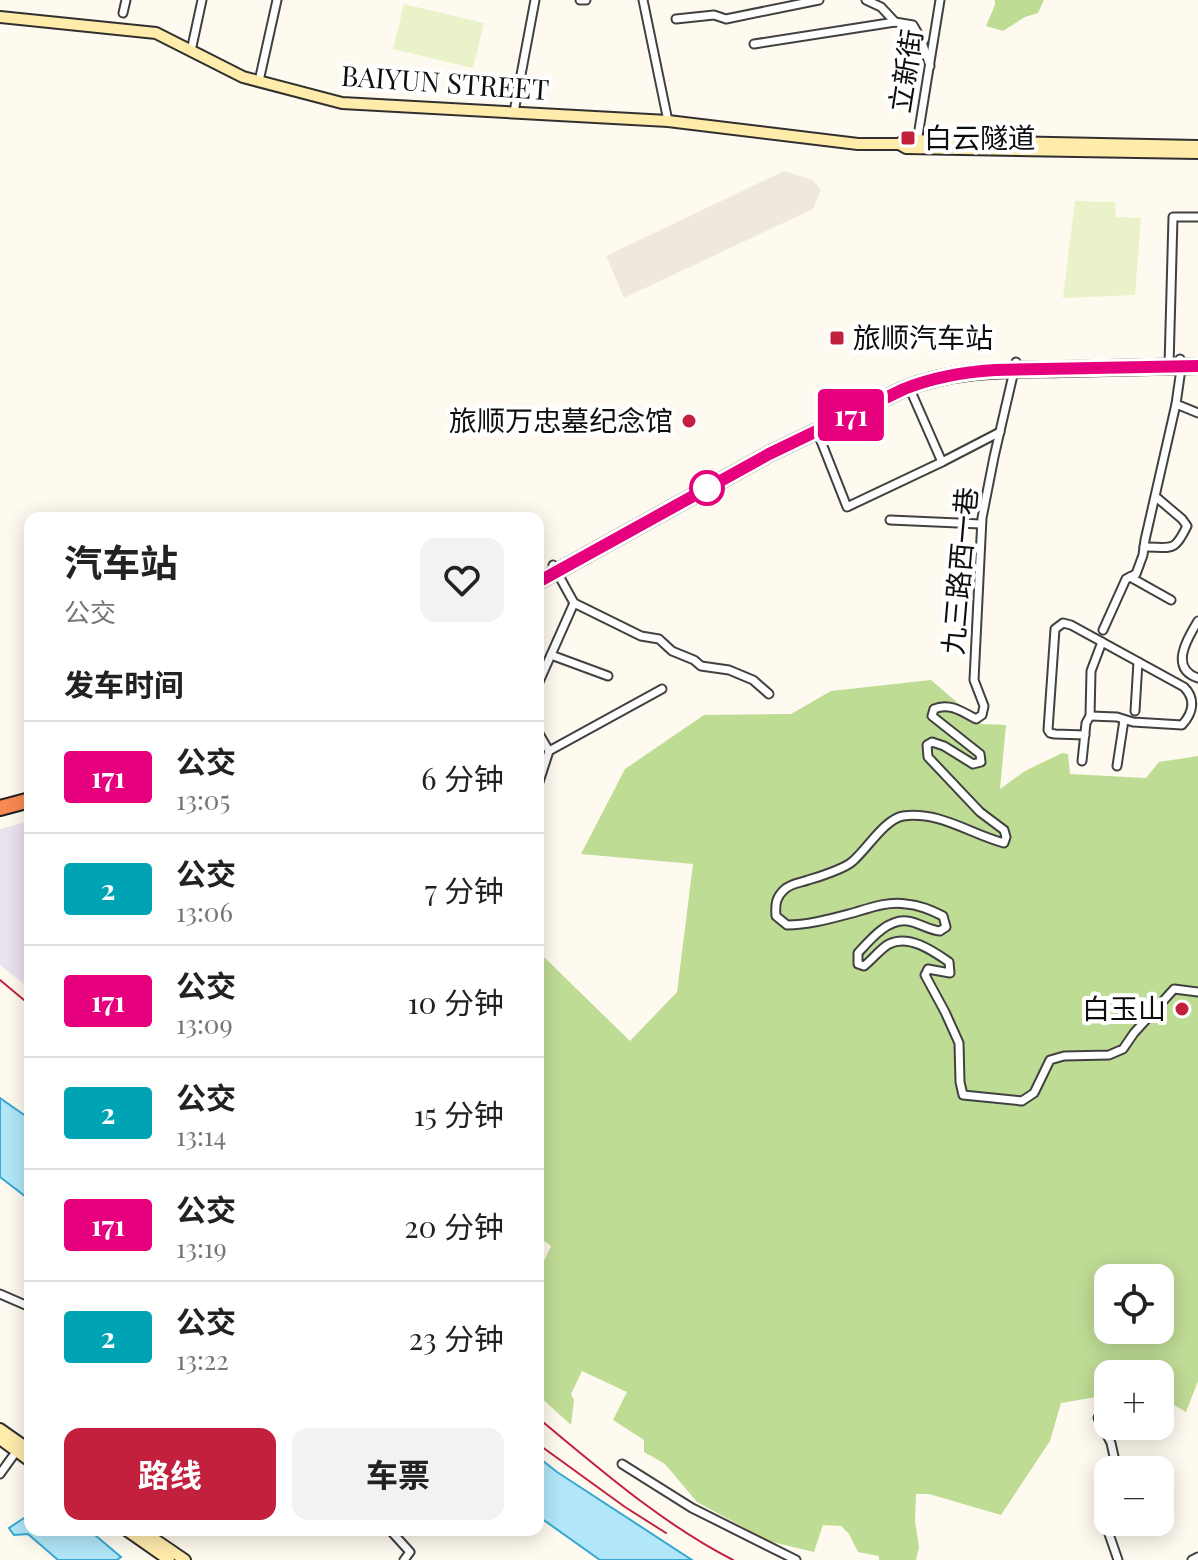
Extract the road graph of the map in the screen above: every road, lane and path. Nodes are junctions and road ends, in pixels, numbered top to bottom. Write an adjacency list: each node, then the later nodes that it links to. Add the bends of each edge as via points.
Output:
1 (126, 0): 9 (street)
2 (202, 0): 14 (street)
3 (277, 0): 16 (street)
4 (535, 0): 17 (street)
5 (643, 0): 18 (street)
6 (819, 0): 11 (street, via 726,19)
7 (866, 0): 12 (street)
8 (940, 0): 15 (street, 立新街)
9 (123, 13)
10 (0, 17): 14 (main road, BAIYUN STREET, via 156,33)
11 (676, 19)
12 (895, 22): 13 (street); 15 (street, via 913,25)
13 (754, 44)
14 (191, 51): 16 (main road, BAIYUN STREET)
15 (930, 66): 19 (street, 立新街)
16 (259, 81): 17 (main road, BAIYUN STREET, via 342,103)
17 (514, 112): 18 (main road, BAIYUN STREET)
18 (668, 121): 19 (main road, BAIYUN STREET, via 858,144 905,140)
19 (917, 145): 20 (main road, BAIYUN STREET); 21 (main road, BAIYUN STREET)
20 (1198, 146)
21 (1198, 153)
22 (1198, 217): 24 (street, via 1173,217)
23 (1198, 358): 24 (highway)
24 (1175, 363): 25 (highway); 26 (highway); 28 (street)
25 (1015, 366): 27 (highway); 31 (street, 九三路西一巷); 37 (highway, via 964,364 905,380 766,448)
26 (1198, 366)
27 (909, 387): 30 (highway); 32 (street)
28 (1176, 404): 29 (street); 33 (street)
29 (1198, 413)
30 (817, 431): 32 (street, via 847,507); 37 (highway)
31 (1000, 432): 32 (street); 35 (street, 九三路西一巷)
32 (942, 462)
33 (1156, 497): 36 (street); 36 (street, via 1187,526 1173,547)
34 (890, 520): 35 (street)
35 (981, 524): 67 (street, 九三路西一巷, via 974,680 982,715 976,719 942,705 932,716 980,754 981,762 973,764 932,742 927,745 928,757 1004,830 1004,843 950,821 900,816 852,862 782,891 775,902 776,916 787,925 800,925 903,903 943,916 946,927 940,931 906,920 891,924 858,953 858,964 864,966 888,944 907,941 949,962 950,973 928,969 925,975 959,1043 963,1095 1022,1101 1034,1093 1050,1060 1123,1049 1174,989)
36 (1144, 547): 40 (street, via 1136,574)
37 (554, 569): 38 (highway); 39 (highway); 42 (street)
38 (544, 572)
39 (544, 577)
40 (1130, 577): 41 (street); 44 (street)
41 (1171, 600)
42 (574, 603): 46 (street); 53 (street, via 641,636 659,639 701,666 753,680)
43 (1198, 621): 50 (street, via 1182,654 1185,671)
44 (1103, 630)
45 (1102, 642): 47 (street); 55 (street, via 1091,671); 57 (street, via 1071,625 1055,629 1048,730)
46 (551, 655): 48 (street); 49 (street)
47 (1138, 662): 52 (street); 54 (street)
48 (544, 671)
49 (608, 676)
50 (1197, 681): 52 (street)
51 (662, 689): 59 (street)
52 (1189, 693): 56 (street, via 1191,712 1182,725)
53 (769, 694)
54 (1135, 711)
55 (1090, 716): 56 (street); 57 (street)
56 (1124, 720): 62 (street)
57 (1085, 735): 60 (street)
58 (544, 742): 59 (street)
59 (549, 751): 61 (street)
60 (1082, 761)
61 (544, 766)
62 (1117, 766)
63 (24, 802): 64 (highway)
64 (0, 808)
65 (24, 810): 66 (highway)
66 (0, 816)
67 (1198, 992)
68 (0, 1294): 69 (street)
69 (24, 1304)
70 (0, 1429): 72 (main road)
71 (0, 1439): 72 (main road)
72 (23, 1449): 74 (street)
73 (622, 1464): 83 (street, via 692,1508)
74 (0, 1474)
75 (135, 1536): 79 (main road)
76 (146, 1536): 79 (main road)
77 (395, 1536): 82 (street, via 410,1552)
78 (1110, 1536): 84 (street)
79 (162, 1555): 81 (main road)
80 (1198, 1557): 85 (street)
81 (185, 1560)
82 (404, 1560)
83 (796, 1560)
84 (1118, 1560)
85 (1192, 1560)

